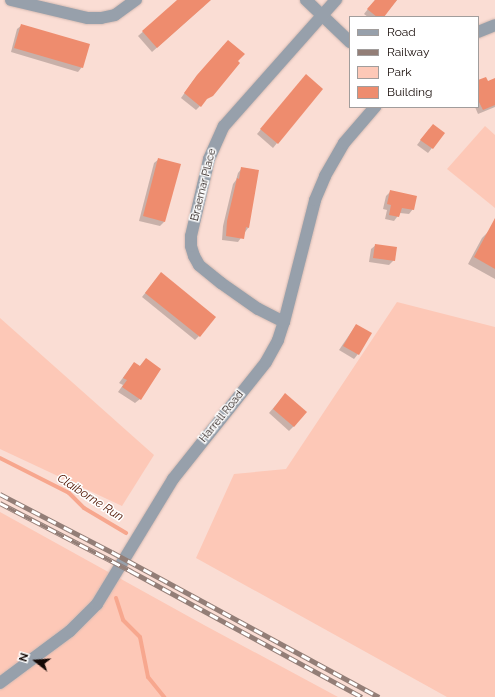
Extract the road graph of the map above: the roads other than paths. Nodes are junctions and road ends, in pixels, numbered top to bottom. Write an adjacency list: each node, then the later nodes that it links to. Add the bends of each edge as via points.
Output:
1 (11, 0): 2 (street, via 88,18 101,18 115,15)
2 (136, 0)
3 (306, 0): 5 (street)
4 (336, 0): 5 (street, Braemar Place)
5 (322, 16): 8 (street); 10 (street, Braemar Place, via 224,126 209,159 191,236 191,246 199,265 258,309)
6 (495, 25): 7 (street)
7 (479, 32)
8 (349, 41)
9 (374, 108): 10 (street, Harrell Road, via 344,143 325,176 315,200)
10 (284, 322): 11 (street, Harrell Road, via 266,362 174,479 97,604 70,631)
11 (0, 683)

